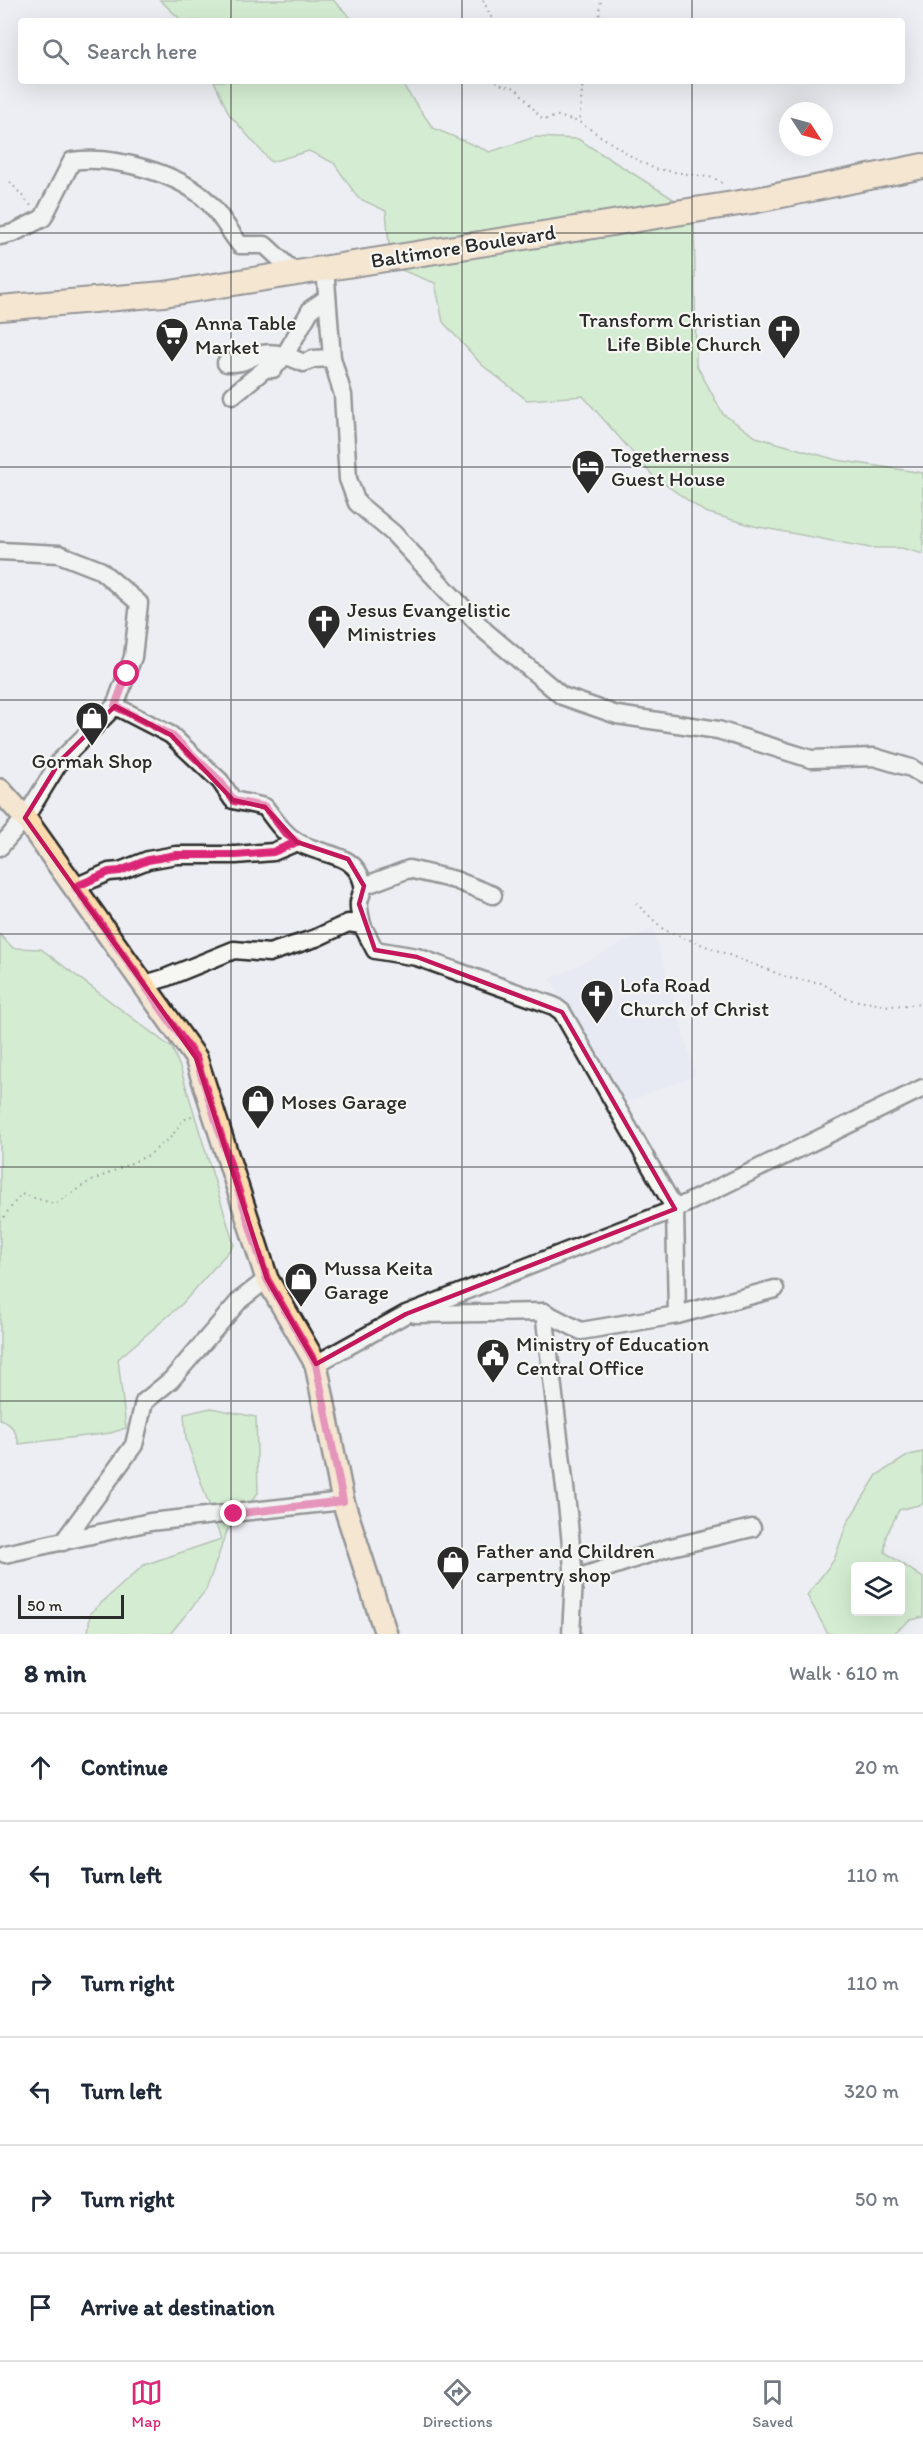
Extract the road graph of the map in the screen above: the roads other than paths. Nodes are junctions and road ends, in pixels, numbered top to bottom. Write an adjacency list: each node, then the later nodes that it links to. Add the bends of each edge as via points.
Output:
1 (923, 166): 3 (highway, Baltimore Boulevard, via 752,201)
2 (0, 236): 4 (street, via 43,218 72,161 88,159 143,168 183,183 210,203 240,245 265,245)
3 (324, 268): 4 (highway, Baltimore Boulevard); 5 (street)
4 (294, 272): 6 (highway, Baltimore Boulevard, via 164,294)
5 (327, 298): 7 (street, via 312,309); 8 (street)
6 (0, 308)
7 (285, 356): 8 (street, via 304,363); 9 (street, via 261,354 242,364); 10 (street, via 273,369 266,369)
8 (332, 358): 13 (street, via 343,394 348,479 357,504 393,533 485,631 562,696 617,715 718,730 812,759 874,757)
9 (225, 363)
10 (233, 395)
11 (0, 550): 12 (street, via 59,554 100,570 139,603 133,657)
12 (115, 706): 15 (street, via 60,761); 16 (street, via 171,735 220,781 234,801 265,807)
13 (923, 775)
14 (0, 790): 15 (main road)
15 (25, 818): 17 (street); 19 (main road)
16 (297, 842): 18 (street, via 348,860 356,866); 19 (street, via 273,852 176,855 148,860)
17 (0, 847)
18 (364, 886): 20 (street, via 409,869 455,880); 21 (street, via 358,904)
19 (75, 887): 22 (main road)
20 (493, 895)
21 (363, 925): 22 (street, via 348,923 268,953 234,950); 24 (street, via 375,950 417,957 562,1012)
22 (145, 984): 25 (main road, via 196,1058)
23 (923, 1088): 24 (street)
24 (675, 1209): 28 (street); 29 (street)
25 (267, 1279): 30 (main road); 33 (street, via 240,1300 171,1380 144,1402 134,1445)
26 (775, 1289): 29 (street)
27 (544, 1312): 28 (street); 29 (street, via 581,1331); 35 (street)
28 (406, 1314): 30 (street)
29 (677, 1315)
30 (316, 1364): 31 (main road)
31 (343, 1501): 33 (street, via 150,1522); 36 (main road)
32 (752, 1528): 35 (street, via 667,1548)
33 (63, 1542): 34 (street)
34 (5, 1554)
35 (574, 1579): 37 (street)
36 (386, 1634)
37 (571, 1634)

